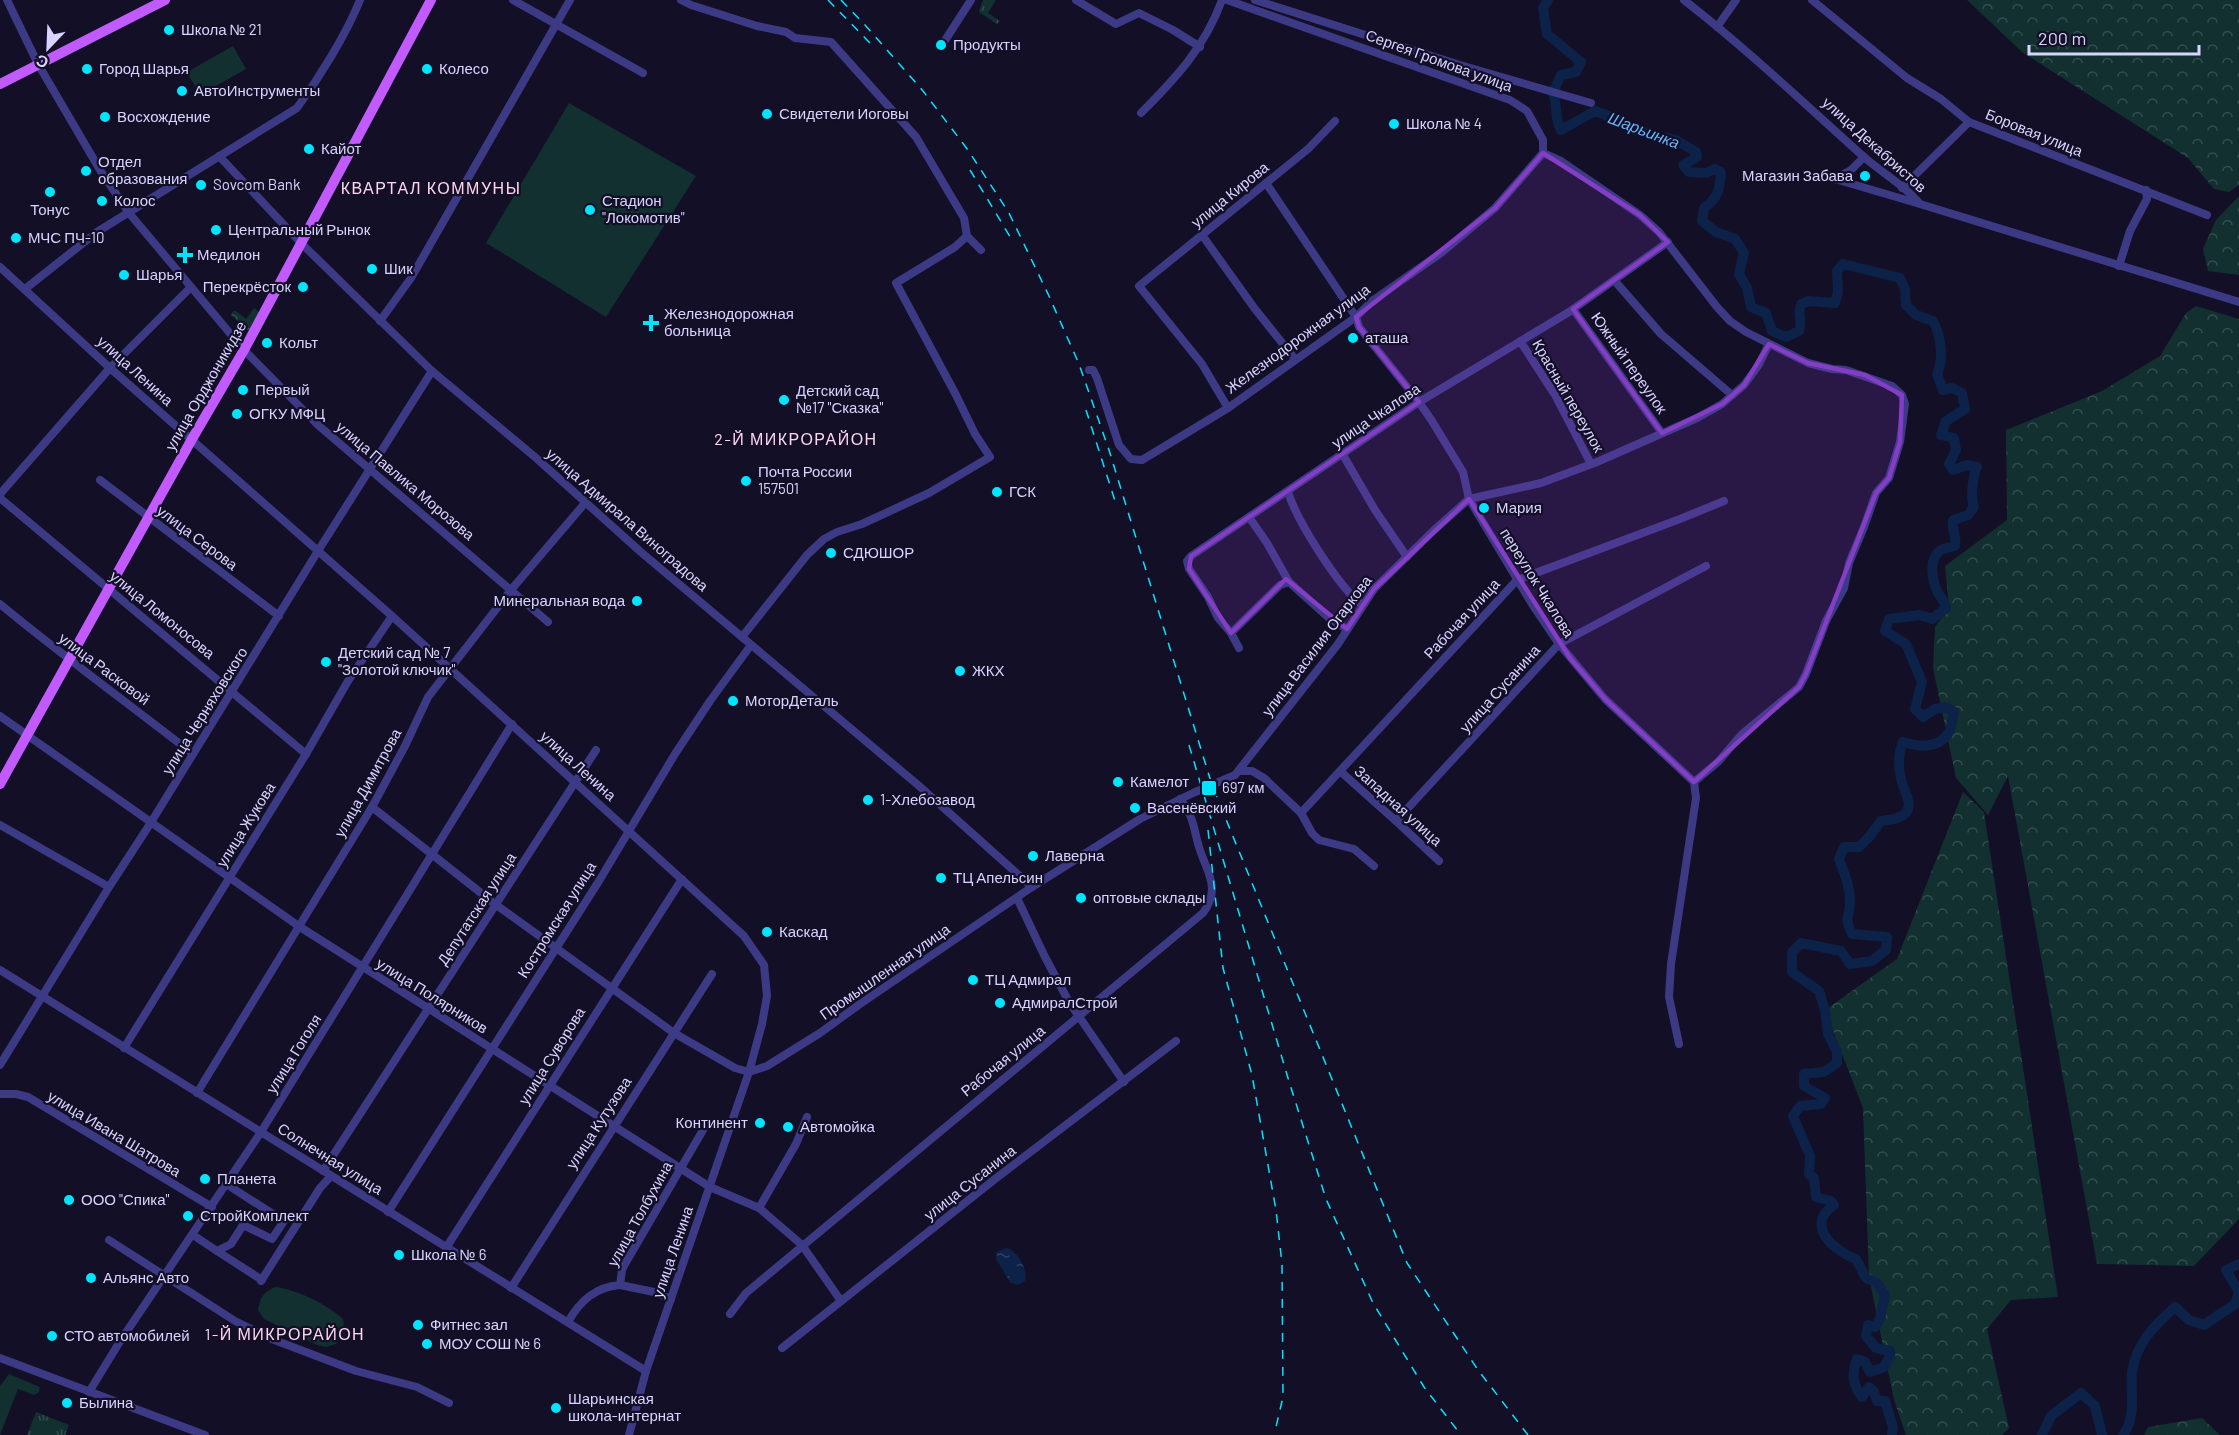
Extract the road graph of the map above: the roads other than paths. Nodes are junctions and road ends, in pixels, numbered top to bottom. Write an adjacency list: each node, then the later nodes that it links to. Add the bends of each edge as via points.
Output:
1 (7, 0): 20 (street, улица Павлика Морозова)
2 (165, 0): 20 (main road)
3 (360, 0): 28 (street, via 297,108)
4 (431, 0): 39 (main road, улица Орджоникидзе)
5 (513, 0): 16 (street)
6 (570, 0): 16 (street)
7 (681, 0): 37 (street, via 795,38 831,42 916,137 964,218)
8 (971, 0): 18 (street)
9 (1076, 0): 19 (street, via 1116,24 1139,13)
10 (1222, 0): 19 (street)
11 (1227, 0): 27 (street, Сергея Громова улица, via 1510,100 1527,111 1543,140)
12 (1255, 0): 23 (street)
13 (1684, 0): 17 (street, улица Декабристов)
14 (1736, 0): 17 (street)
15 (1812, 0): 26 (street, Боровая улица, via 1907,78)
16 (556, 24): 21 (street); 49 (street, via 411,278)
17 (1717, 27): 29 (street, улица Декабристов)
18 (944, 42)
19 (1200, 47): 24 (street)
20 (38, 64): 22 (main road); 34 (street, улица Павлика Морозова)
21 (643, 73)
22 (0, 84)
23 (1592, 103)
24 (1141, 113)
25 (1335, 120): 30 (street, улица Кирова, via 1308,149)
26 (1969, 122): 31 (street); 32 (street, Боровая улица)
27 (1543, 153): 38 (street, via 1561,160 1640,216); 48 (street, Железнодорожная улица, via 1496,208)
28 (219, 156): 34 (street); 39 (street, улица Адмирала Виноградова)
29 (1864, 157): 31 (street, улица Декабристов); 33 (street, via 1835,179)
30 (1266, 183): 36 (street, улица Кирова); 48 (street, переулок Чкалова)
31 (1902, 188): 33 (street, улица Декабристов)
32 (2146, 190): 35 (street, Боровая улица); 41 (street, via 2147,199 2130,231)
33 (1920, 204): 41 (street, улица Декабристов)
34 (129, 213): 44 (street, улица Павлика Морозова); 45 (street, via 97,232)
35 (2207, 215)
36 (1202, 235): 53 (street); 59 (street, улица Кирова, via 1139,286 1202,364)
37 (967, 236): 40 (street); 87 (street, via 896,283 990,457 929,493 824,539)
38 (1668, 242): 43 (street, улица Чкалова); 51 (street, via 1730,321)
39 (302, 244): 49 (street, улица Адмирала Виноградова); 52 (main road, улица Орджоникидзе)
40 (981, 250)
41 (2119, 266): 46 (street, улица Декабристов)
42 (0, 267): 45 (street, улица Ленина)
43 (1614, 280): 47 (street, улица Чкалова); 57 (street, via 1661,334)
44 (191, 287): 52 (street, улица Павлика Морозова); 54 (street)
45 (25, 289): 54 (street, улица Ленина)
46 (2239, 302)
47 (1573, 309): 50 (street, улица Чкалова); 60 (street, Южный переулок)
48 (1356, 317): 53 (street, Железнодорожная улица); 58 (street, переулок Чкалова, via 1359,327)
49 (380, 321): 55 (street, улица Адмирала Виноградова)
50 (1520, 341): 58 (street, улица Чкалова); 63 (street, Красный переулок, via 1555,395)
51 (1769, 344): 57 (street, via 1758,366); 102 (street, via 1808,363 1846,370 1892,386 1905,404 1900,442 1889,477 1876,493 1849,563 1844,588 1799,687)
52 (244, 350): 61 (main road, улица Орджоникидзе); 64 (street, улица Павлика Морозова, via 318,425)
53 (1295, 358): 59 (street, Железнодорожная улица)
54 (110, 368): 61 (street, улица Ленина); 67 (street)
55 (432, 370): 64 (street, улица Черняховского); 70 (street, улица Адмирала Виноградова)
56 (1089, 370): 59 (street, Железнодорожная улица, via 1094,370 1119,445 1131,459 1142,460)
57 (1732, 395): 60 (street, via 1722,404)
58 (1419, 402): 62 (street, улица Чкалова); 68 (street, переулок Чкалова, via 1463,472)
59 (1228, 408)
60 (1662, 433): 63 (street)
61 (192, 440): 72 (main road, улица Орджоникидзе); 73 (street, улица Ленина)
62 (1343, 454): 66 (street, улица Чкалова); 74 (street)
63 (1591, 464): 68 (street, via 1541,483)
64 (371, 470): 73 (street, улица Черняховского); 79 (street, улица Павлика Морозова)
65 (100, 480): 72 (street, улица Серова)
66 (1288, 492): 71 (street, улица Чкалова); 81 (street, via 1326,561)
67 (0, 496): 78 (street, улица Ломоносова)
68 (1469, 499): 74 (street, улица Василия Огаркова); 76 (street, переулок Чкалова)
69 (1724, 501): 76 (street, Рабочая улица)
70 (585, 503): 79 (street, улица Димитрова); 87 (street, улица Адмирала Виноградова)
71 (1249, 517): 77 (street); 86 (street, улица Чкалова, via 1187,561 1218,618)
72 (148, 518): 78 (main road, улица Орджоникидзе); 82 (street, улица Серова)
73 (318, 551): 82 (street, улица Черняховского); 83 (street, улица Ленина)
74 (1407, 557): 81 (street, улица Василия Огаркова)
75 (1706, 566): 88 (street, улица Сусанина)
76 (1516, 580): 88 (street, переулок Чкалова); 101 (street, Рабочая улица)
77 (1289, 582): 85 (street); 86 (street, via 1280,585)
78 (108, 589): 91 (main road, улица Орджоникидзе); 93 (street, улица Ломоносова)
79 (511, 590): 84 (street, улица Павлика Морозова); 92 (street, улица Димитрова)
80 (0, 604): 91 (street, улица Расковой)
81 (1362, 606): 85 (street, улица Василия Огаркова)
82 (279, 616): 93 (street, улица Черняховского)
83 (392, 616): 92 (street, улица Ленина); 99 (street, улица Жукова)
84 (548, 622)
85 (1347, 629): 100 (street, улица Василия Огаркова)
86 (1231, 633): 90 (street, улица Чкалова)
87 (742, 637): 89 (street, улица Адмирала Виноградова)
88 (1559, 644): 102 (street, переулок Чкалова, via 1605,699); 108 (street, улица Сусанина)
89 (751, 645): 111 (street, Костромская улица, via 710,701); 118 (street, улица Адмирала Виноградова)
90 (1239, 648)
91 (69, 661): 96 (main road, улица Орджоникидзе); 98 (street, улица Расковой)
92 (449, 669): 95 (street, улица Ленина); 106 (street, улица Димитрова, via 428,697)
93 (233, 691): 98 (street, улица Черняховского); 99 (street, улица Ломоносова)
94 (0, 716): 96 (street, улица Полярников)
95 (512, 724): 103 (street, улица Ленина); 112 (street, улица Гоголя)
96 (27, 736): 104 (main road, улица Орджоникидзе); 109 (street, улица Полярников)
97 (597, 750): 103 (street, Депутатская улица)
98 (193, 754): 109 (street, улица Черняховского)
99 (306, 754): 115 (street, улица Жукова)
100 (1239, 771): 105 (street, улица Василия Огаркова); 107 (street, via 1258,774)
101 (1340, 771): 107 (street, Рабочая улица); 108 (street, Западная улица)
102 (1694, 782): 132 (street, via 1696,798 1675,930 1669,997)
103 (576, 783): 111 (street, улица Ленина); 120 (street, Депутатская улица)
104 (0, 784)
105 (1180, 799): 118 (street, Промышленная улица, via 1140,819); 129 (street, Рабочая улица, via 1191,815 1206,862 1212,885 1210,904)
106 (372, 807): 112 (street); 121 (street, улица Димитрова)
107 (1301, 813): 114 (street, via 1319,840 1354,849)
108 (1396, 821): 113 (street, Западная улица)
109 (150, 824): 115 (street, улица Полярников); 117 (street, улица Черняховского)
110 (0, 825): 117 (street)
111 (628, 830): 116 (street, улица Ленина); 122 (street, Костромская улица)
112 (432, 855): 120 (street); 123 (street, улица Гоголя)
113 (1439, 861)
114 (1374, 866)
115 (229, 879): 121 (street, улица Полярников); 133 (street, улица Жукова)
116 (682, 879): 126 (street, улица Суворова); 136 (street, улица Ленина, via 744,936 764,965 767,996)
117 (109, 887): 127 (street, улица Черняховского)
118 (1032, 887): 119 (street, Промышленная улица)
119 (1017, 898): 129 (street); 136 (street, Промышленная улица, via 820,1034)
120 (495, 904): 122 (street); 128 (street, Депутатская улица)
121 (300, 927): 123 (street, улица Полярников); 139 (street, улица Димитрова)
122 (555, 948): 126 (street); 134 (street, Костромская улица)
123 (362, 968): 128 (street, улица Полярников); 144 (street, улица Гоголя)
124 (0, 970): 127 (street, Солнечная улица)
125 (712, 974): 130 (street, улица Кутузова)
126 (611, 987): 130 (street); 138 (street, улица Суворова)
127 (43, 996): 133 (street, Солнечная улица); 135 (street, улица Черняховского)
128 (428, 1009): 134 (street, улица Полярников); 146 (street, Депутатская улица)
129 (1079, 1017): 137 (street); 155 (street, Рабочая улица)
130 (674, 1033): 136 (street); 142 (street, улица Кутузова)
131 (1176, 1041): 137 (street, улица Сусанина)
132 (1679, 1044)
133 (124, 1048): 139 (street, Солнечная улица)
134 (491, 1048): 138 (street, улица Полярников); 152 (street, Костромская улица)
135 (0, 1065)
136 (749, 1072): 149 (street, улица Ленина)
137 (1124, 1082): 162 (street, улица Сусанина)
138 (551, 1085): 142 (street, улица Полярников); 156 (street, улица Суворова)
139 (197, 1093): 144 (street, Солнечная улица)
140 (0, 1094): 150 (street, улица Ивана Шатрова, via 28,1097)
141 (807, 1117): 151 (street)
142 (613, 1126): 145 (street, улица Полярников); 160 (street, улица Кутузова)
143 (703, 1131): 145 (street, улица Толбухина)
144 (261, 1132): 146 (street, Солнечная улица); 148 (street, улица Гоголя)
145 (681, 1168): 149 (street, улица Полярников); 159 (street, улица Толбухина, via 621,1270)
146 (323, 1171): 147 (street, Солнечная улица)
147 (332, 1176): 152 (street, Солнечная улица); 157 (street, via 320,1188 261,1280)
148 (226, 1184): 150 (street, улица Гоголя); 157 (street, via 284,1221 272,1239 243,1225 231,1244)
149 (710, 1187): 151 (street, улица Полярников); 161 (street, улица Ленина)
150 (212, 1207): 153 (street, улица Гоголя)
151 (759, 1208): 155 (street, улица Полярников)
152 (388, 1212): 156 (street, Солнечная улица)
153 (193, 1235): 157 (street); 158 (street, улица Гоголя)
154 (109, 1240): 158 (street)
155 (802, 1245): 162 (street, улица Полярников); 163 (street, Рабочая улица, via 746,1293)
156 (446, 1248): 160 (street, Солнечная улица)
157 (217, 1251)
158 (166, 1275): 168 (street, улица Гоголя); 169 (street, via 235,1321 269,1338 356,1371 417,1387)
159 (620, 1284): 161 (street); 164 (street, улица Толбухина, via 596,1290)
160 (511, 1288): 164 (street, Солнечная улица)
161 (671, 1299): 167 (street, улица Ленина)
162 (842, 1301): 165 (street, улица Сусанина)
163 (730, 1314)
164 (568, 1322): 167 (street, Солнечная улица)
165 (782, 1348)
166 (0, 1358): 168 (street)
167 (646, 1371): 171 (street, улица Ленина)
168 (89, 1392): 170 (street)
169 (449, 1403)
170 (205, 1435)
171 (629, 1435)

